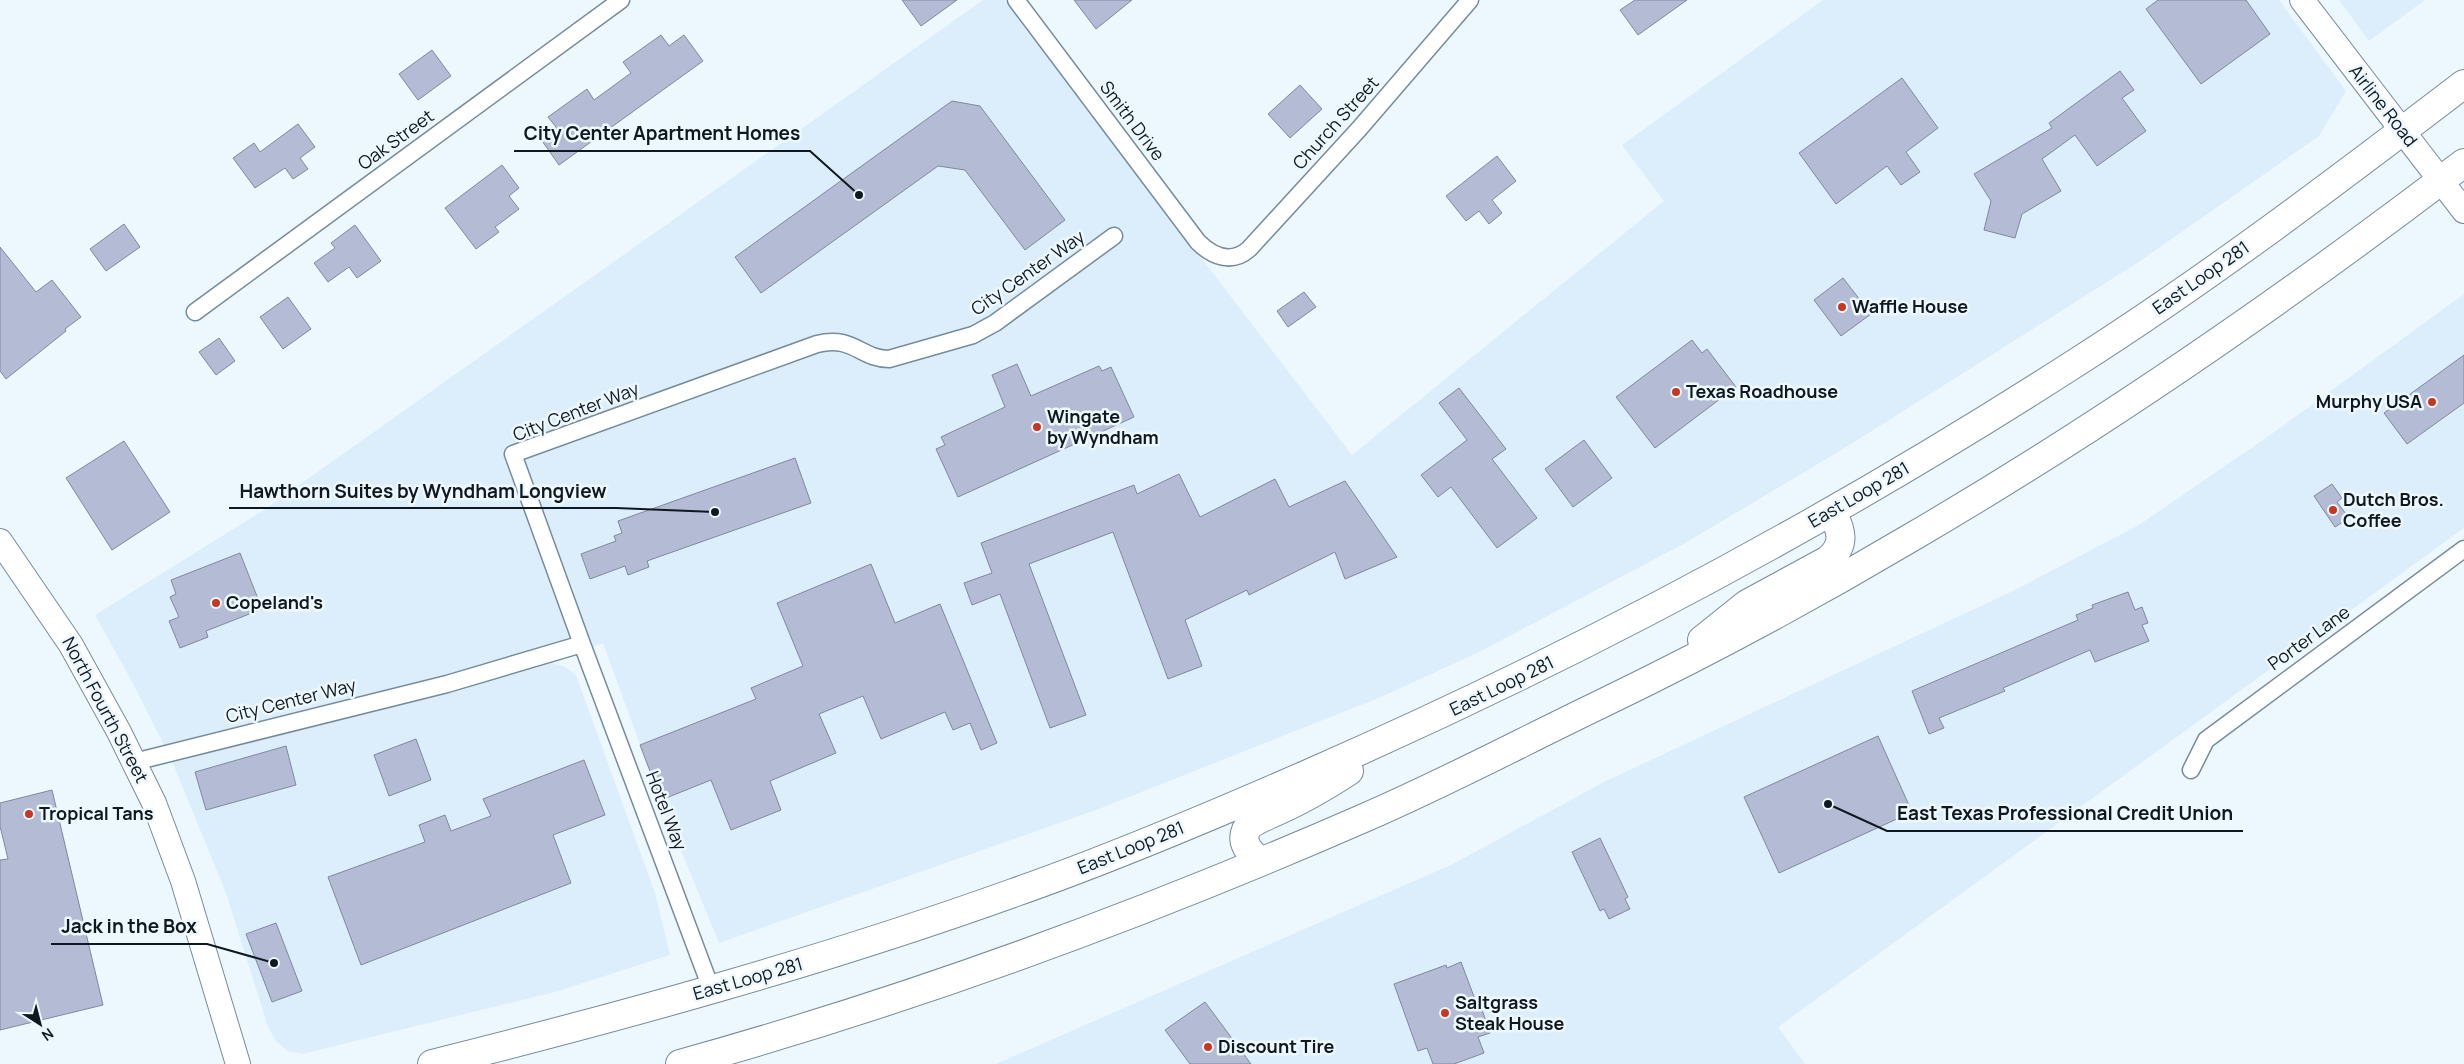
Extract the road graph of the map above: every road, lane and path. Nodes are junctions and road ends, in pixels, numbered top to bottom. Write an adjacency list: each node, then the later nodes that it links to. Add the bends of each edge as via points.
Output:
1 (621, 0): 12 (street, Oak Street)
2 (1016, 0): 11 (street, Smith Drive, via 1198,242 1210,253)
3 (1470, 0): 11 (street, Church Street, via 1359,129 1249,248 1235,257)
4 (2302, 0): 6 (main road, Airline Road)
5 (2464, 84): 6 (highway, East Loop 281)
6 (2402, 132): 8 (main road, Airline Road); 13 (highway, East Loop 281, via 2223,263 2073,365)
7 (2464, 163): 8 (highway)
8 (2441, 181): 9 (main road, Airline Road); 17 (highway, via 2200,355 2044,456 1914,536)
9 (2464, 211)
10 (1114, 236): 16 (street, City Center Way, via 995,323 973,335 888,359 880,359 850,344 828,341 513,454)
11 (1224, 257)
12 (194, 312)
13 (1832, 512): 17 (highway, via 1841,532 1840,547 1836,553 1747,604); 18 (highway, East Loop 281, via 1651,610)
14 (0, 541): 19 (main road, North Fourth Street, via 62,631)
15 (2464, 549): 20 (street, Porter Lane, via 2206,740)
16 (582, 644): 19 (street, City Center Way, via 447,684); 22 (street, Hotel Way)
17 (1646, 684): 21 (highway, via 1418,793)
18 (1429, 721): 21 (highway, via 1302,801 1251,824 1244,842); 22 (highway, East Loop 281, via 1237,805 1052,879 907,930)
19 (134, 762): 23 (main road, North Fourth Street, via 164,826 183,880)
20 (2191, 770)
21 (1260, 862): 25 (highway, via 1084,932 942,983)
22 (712, 991): 24 (highway, East Loop 281)
23 (238, 1064)
24 (432, 1064)
25 (680, 1064)

